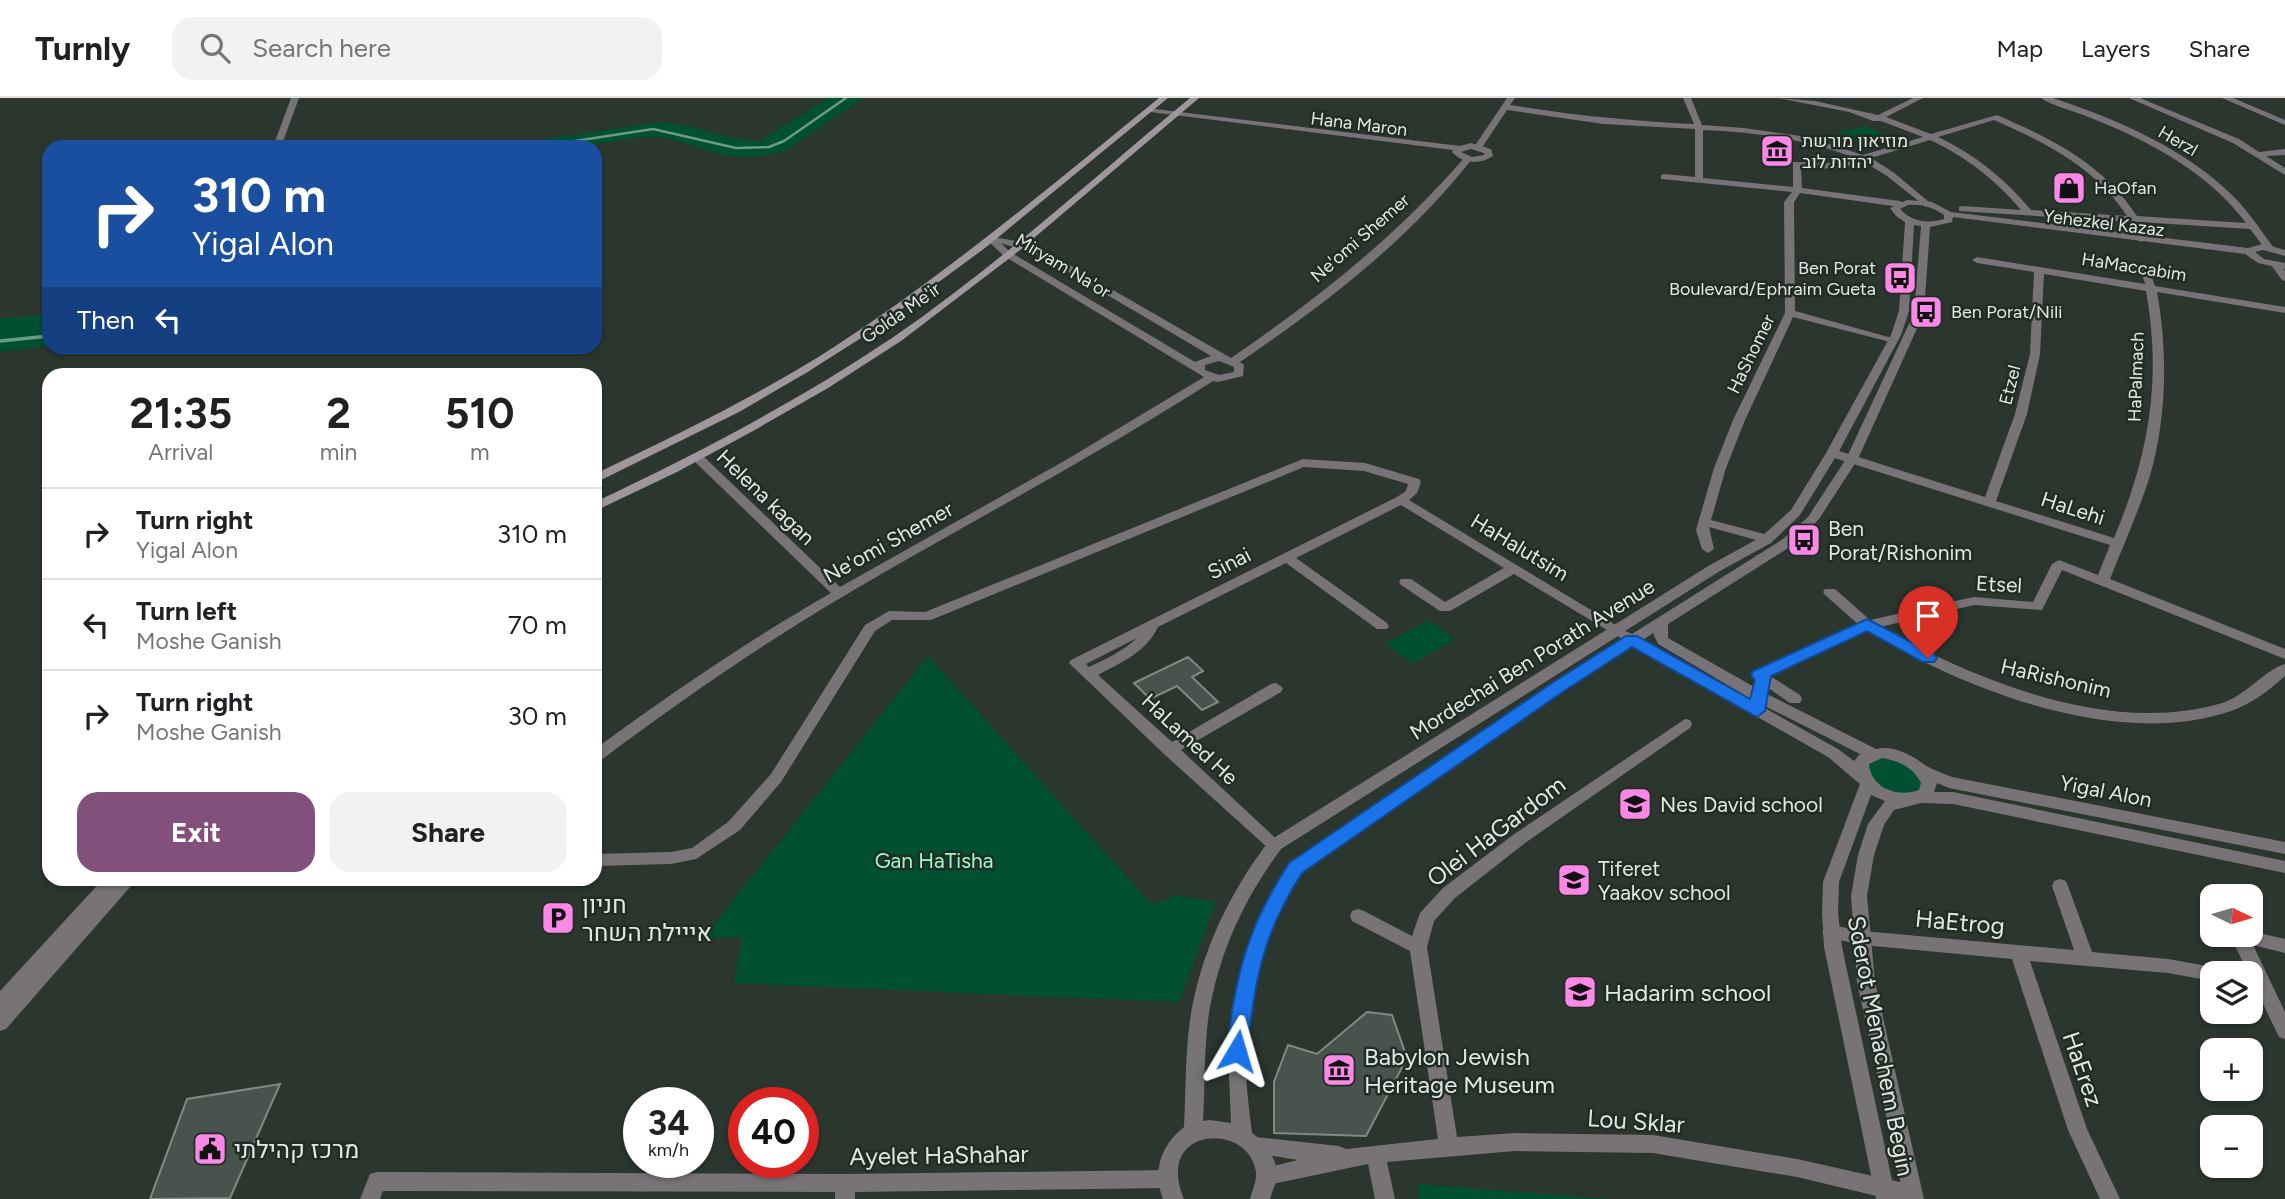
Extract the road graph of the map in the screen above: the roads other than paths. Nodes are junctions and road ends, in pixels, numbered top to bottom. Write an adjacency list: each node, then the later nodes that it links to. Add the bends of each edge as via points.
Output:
1 (295, 98): 20 (street)
2 (1164, 98): 14 (main road, Golda Me'ir)
3 (1195, 98): 15 (main road, Golda Me'ir)
4 (1511, 98): 13 (street)
5 (1687, 98): 18 (street)
6 (1782, 98): 16 (street)
7 (1919, 98): 16 (street)
8 (2045, 98): 12 (street, Herzl)
9 (2074, 98): 12 (street)
10 (2133, 98): 24 (street)
11 (2226, 98): 17 (street)
12 (2057, 102): 39 (street, Herzl, via 2114,125 2197,170 2232,200)
13 (1506, 107): 18 (street, via 1616,122); 21 (street)
14 (1150, 110): 15 (street, Hana Maron); 40 (main road, Golda Me'ir)
15 (1176, 114): 22 (street, Hana Maron); 42 (main road, Golda Me'ir)
16 (1876, 119): 19 (street)
17 (2285, 122)
18 (1699, 127): 26 (street, via 1788,137); 29 (street)
19 (1930, 137): 26 (street); 34 (street, via 1958,149 1998,177); 36 (street, via 1994,117 2090,169 2110,184)
20 (280, 140)
21 (1478, 147): 22 (street); 25 (street, Ne'omi Shemer, via 1488,150 1489,156)
22 (1458, 151): 25 (street)
23 (2285, 152): 24 (street)
24 (2260, 155): 27 (street)
25 (1468, 159): 55 (street, Ne'omi Shemer, via 1422,210 1358,268)
26 (1864, 159): 30 (street, HaShomer, via 1837,166 1796,164); 32 (street)
27 (2285, 172)
28 (1664, 177): 29 (street)
29 (1699, 181): 30 (street)
30 (1795, 192): 31 (street); 52 (street, HaShomer, via 1789,202)
31 (1900, 204): 32 (street); 37 (street, via 1896,212)
32 (1926, 204): 35 (street)
33 (1962, 209): 34 (street)
34 (2028, 212): 36 (street)
35 (1948, 217): 38 (street, via 1941,224); 41 (street, Yehezkel Kazaz); 45 (street, Yehezkel Kazaz)
36 (2136, 220): 39 (street); 41 (street)
37 (1910, 221): 38 (street); 53 (street, Mordechai Ben Porath Avenue, via 1904,311)
38 (1926, 224): 60 (street, Mordechai Ben Porath Avenue, via 1919,313)
39 (2252, 226): 43 (street, Herzl)
40 (990, 238): 42 (street, Miryam Na'or); 44 (street, Miryam Na'or); 61 (main road, Golda Me'ir, via 839,349 708,424)
41 (2141, 239): 45 (street, Yehezkel Kazaz)
42 (1019, 244): 44 (main road, Golda Me'ir); 54 (street, Miryam Na'or, via 1044,254)
43 (2279, 250): 45 (street, via 2257,247)
44 (1007, 254): 56 (street, Miryam Na'or); 59 (main road, Golda Me'ir, via 866,359)
45 (2251, 255): 49 (street)
46 (2085, 258): 50 (street, via 2145,268)
47 (1977, 260): 48 (street, HaMaccabim)
48 (2039, 270): 50 (street, HaMaccabim); 63 (street, Etzel, via 2035,354 2021,414)
49 (2283, 271)
50 (2152, 288): 51 (street, HaMaccabim); 67 (street, HaPalmach, via 2157,381 2148,464)
51 (2285, 310)
52 (1790, 313): 53 (street); 65 (street, HaShomer, via 1739,420)
53 (1894, 340): 58 (street, Mordechai Ben Porath Avenue)
54 (1220, 358): 55 (street, Miryam Na'or); 56 (street, via 1205,360)
55 (1234, 361): 57 (street, Ne'omi Shemer, via 1239,365 1238,374)
56 (1199, 369): 57 (street, Miryam Na'or)
57 (1210, 378): 74 (street, Ne'omi Shemer, via 1074,462)
58 (1832, 453): 60 (street, HaLehi); 66 (street, Mordechai Ben Porath Avenue, via 1796,512)
59 (697, 457): 64 (main road, Golda Me'ir); 74 (street, Helena kagan)
60 (1852, 459): 63 (street, HaLehi); 75 (street, Mordechai Ben Porath Avenue, via 1813,519 1788,541)
61 (602, 476)
62 (1401, 500): 69 (street, Sinai); 70 (street, HaHalutsim); 97 (street, via 1411,493 1415,482 1364,467 1303,463 926,617 889,615 870,628 776,778 734,826 696,853)
63 (1989, 503): 67 (street, HaLehi)
64 (602, 504)
65 (1704, 522): 66 (street); 68 (street, HaShomer)
66 (1767, 539): 79 (street, Mordechai Ben Porath Avenue)
67 (2116, 543): 71 (street, HaLehi)
68 (1708, 549)
69 (1286, 557): 76 (street, Sinai); 78 (street)
70 (1514, 568): 72 (street, via 1445,608); 79 (street, HaHalutsim)
71 (2103, 580): 77 (street, Etsel, via 2059,564 2037,607 1975,601); 80 (street)
72 (1406, 582)
73 (1830, 592): 77 (street, HaRishonim)
74 (839, 593): 90 (street, Ne'omi Shemer, via 716,671)
75 (1661, 622): 79 (street, Mordechai Ben Porath Avenue); 87 (street, via 1663,641)
76 (1153, 624): 81 (street, Sinai); 83 (street, via 1136,647)
77 (1867, 625): 82 (street, HaRishonim, via 1949,669 2020,696 2090,712 2161,719 2227,707 2256,692); 84 (street, via 1759,675)
78 (1382, 626)
79 (1624, 635): 87 (street); 95 (street, Mordechai Ben Porath Avenue); 116 (street, Mordechai Ben Porath Avenue, via 1558,687 1295,868 1256,943 1246,983 1237,1051)
80 (2285, 654)
81 (1076, 663): 83 (street, HaLamed He)
82 (2285, 668)
83 (1090, 673): 89 (street, HaLamed He)
84 (1764, 678): 86 (street); 87 (street)
85 (1276, 688): 89 (street)
86 (1794, 699)
87 (1757, 703): 91 (street); 93 (street, via 1844,760)
88 (1685, 724): 107 (street, Olei HaGardom, via 1449,893 1426,918)
89 (1169, 750): 95 (street, HaLamed He)
90 (602, 752)
91 (1873, 754): 92 (street, Yigal Alon, via 1893,754); 93 (street, Sderot Menachem Begin, via 1861,762)
92 (1922, 770): 94 (street, via 1928,791); 96 (street, Yigal Alon, via 1949,782)
93 (1865, 780): 94 (street, Yigal Alon, via 1885,795); 103 (street, Sderot Menachem Begin, via 1831,882)
94 (1913, 798): 98 (street, Yigal Alon, via 1953,798); 104 (street, Sderot Menachem Begin, via 1888,806 1876,824 1859,896)
95 (1275, 845): 115 (street, Mordechai Ben Porath Avenue, via 1251,875 1227,920 1210,968 1201,1006)
96 (2285, 848)
97 (602, 860)
98 (2285, 867)
99 (108, 886): 112 (street)
100 (123, 886): 113 (street)
101 (2060, 886): 110 (street)
102 (1358, 916): 107 (street)
103 (1831, 932): 104 (street, HaEtrog); 124 (street, Sderot Menachem Begin)
104 (1863, 938): 109 (street, HaEtrog); 125 (street, Sderot Menachem Begin, via 1866,982)
105 (2263, 941): 106 (street)
106 (2285, 946)
107 (1418, 947): 117 (street, Olei HaGardom)
108 (2245, 947): 114 (street)
109 (2018, 952): 110 (street, HaEtrog); 129 (street, HaErez, via 2078,1130)
110 (2086, 959): 111 (street, HaEtrog)
111 (2200, 972)
112 (0, 1003)
113 (0, 1023)
114 (2285, 1031)
115 (1193, 1132): 116 (street, Lou Sklar, via 1227,1129); 121 (street, via 1178,1143 1168,1160)
116 (1248, 1140): 119 (street, Lou Sklar); 120 (street, Mordechai Ben Porath Avenue, via 1264,1160)
117 (1449, 1147): 118 (street, Lou Sklar); 124 (street, Lou Sklar, via 1515,1142 1653,1144 1797,1168)
118 (1376, 1154): 119 (street, Lou Sklar); 128 (street)
119 (1350, 1157): 120 (street, Lou Sklar)
120 (1267, 1176): 127 (street)
121 (1167, 1179): 123 (street, Ayelet HaShahar); 126 (street)
122 (373, 1190): 123 (street, Ayelet HaShahar)
123 (845, 1191)
124 (1885, 1194): 125 (street, Lou Sklar)
125 (1914, 1197)
126 (1174, 1199)
127 (1260, 1199)
128 (1385, 1199)
129 (2110, 1199)

